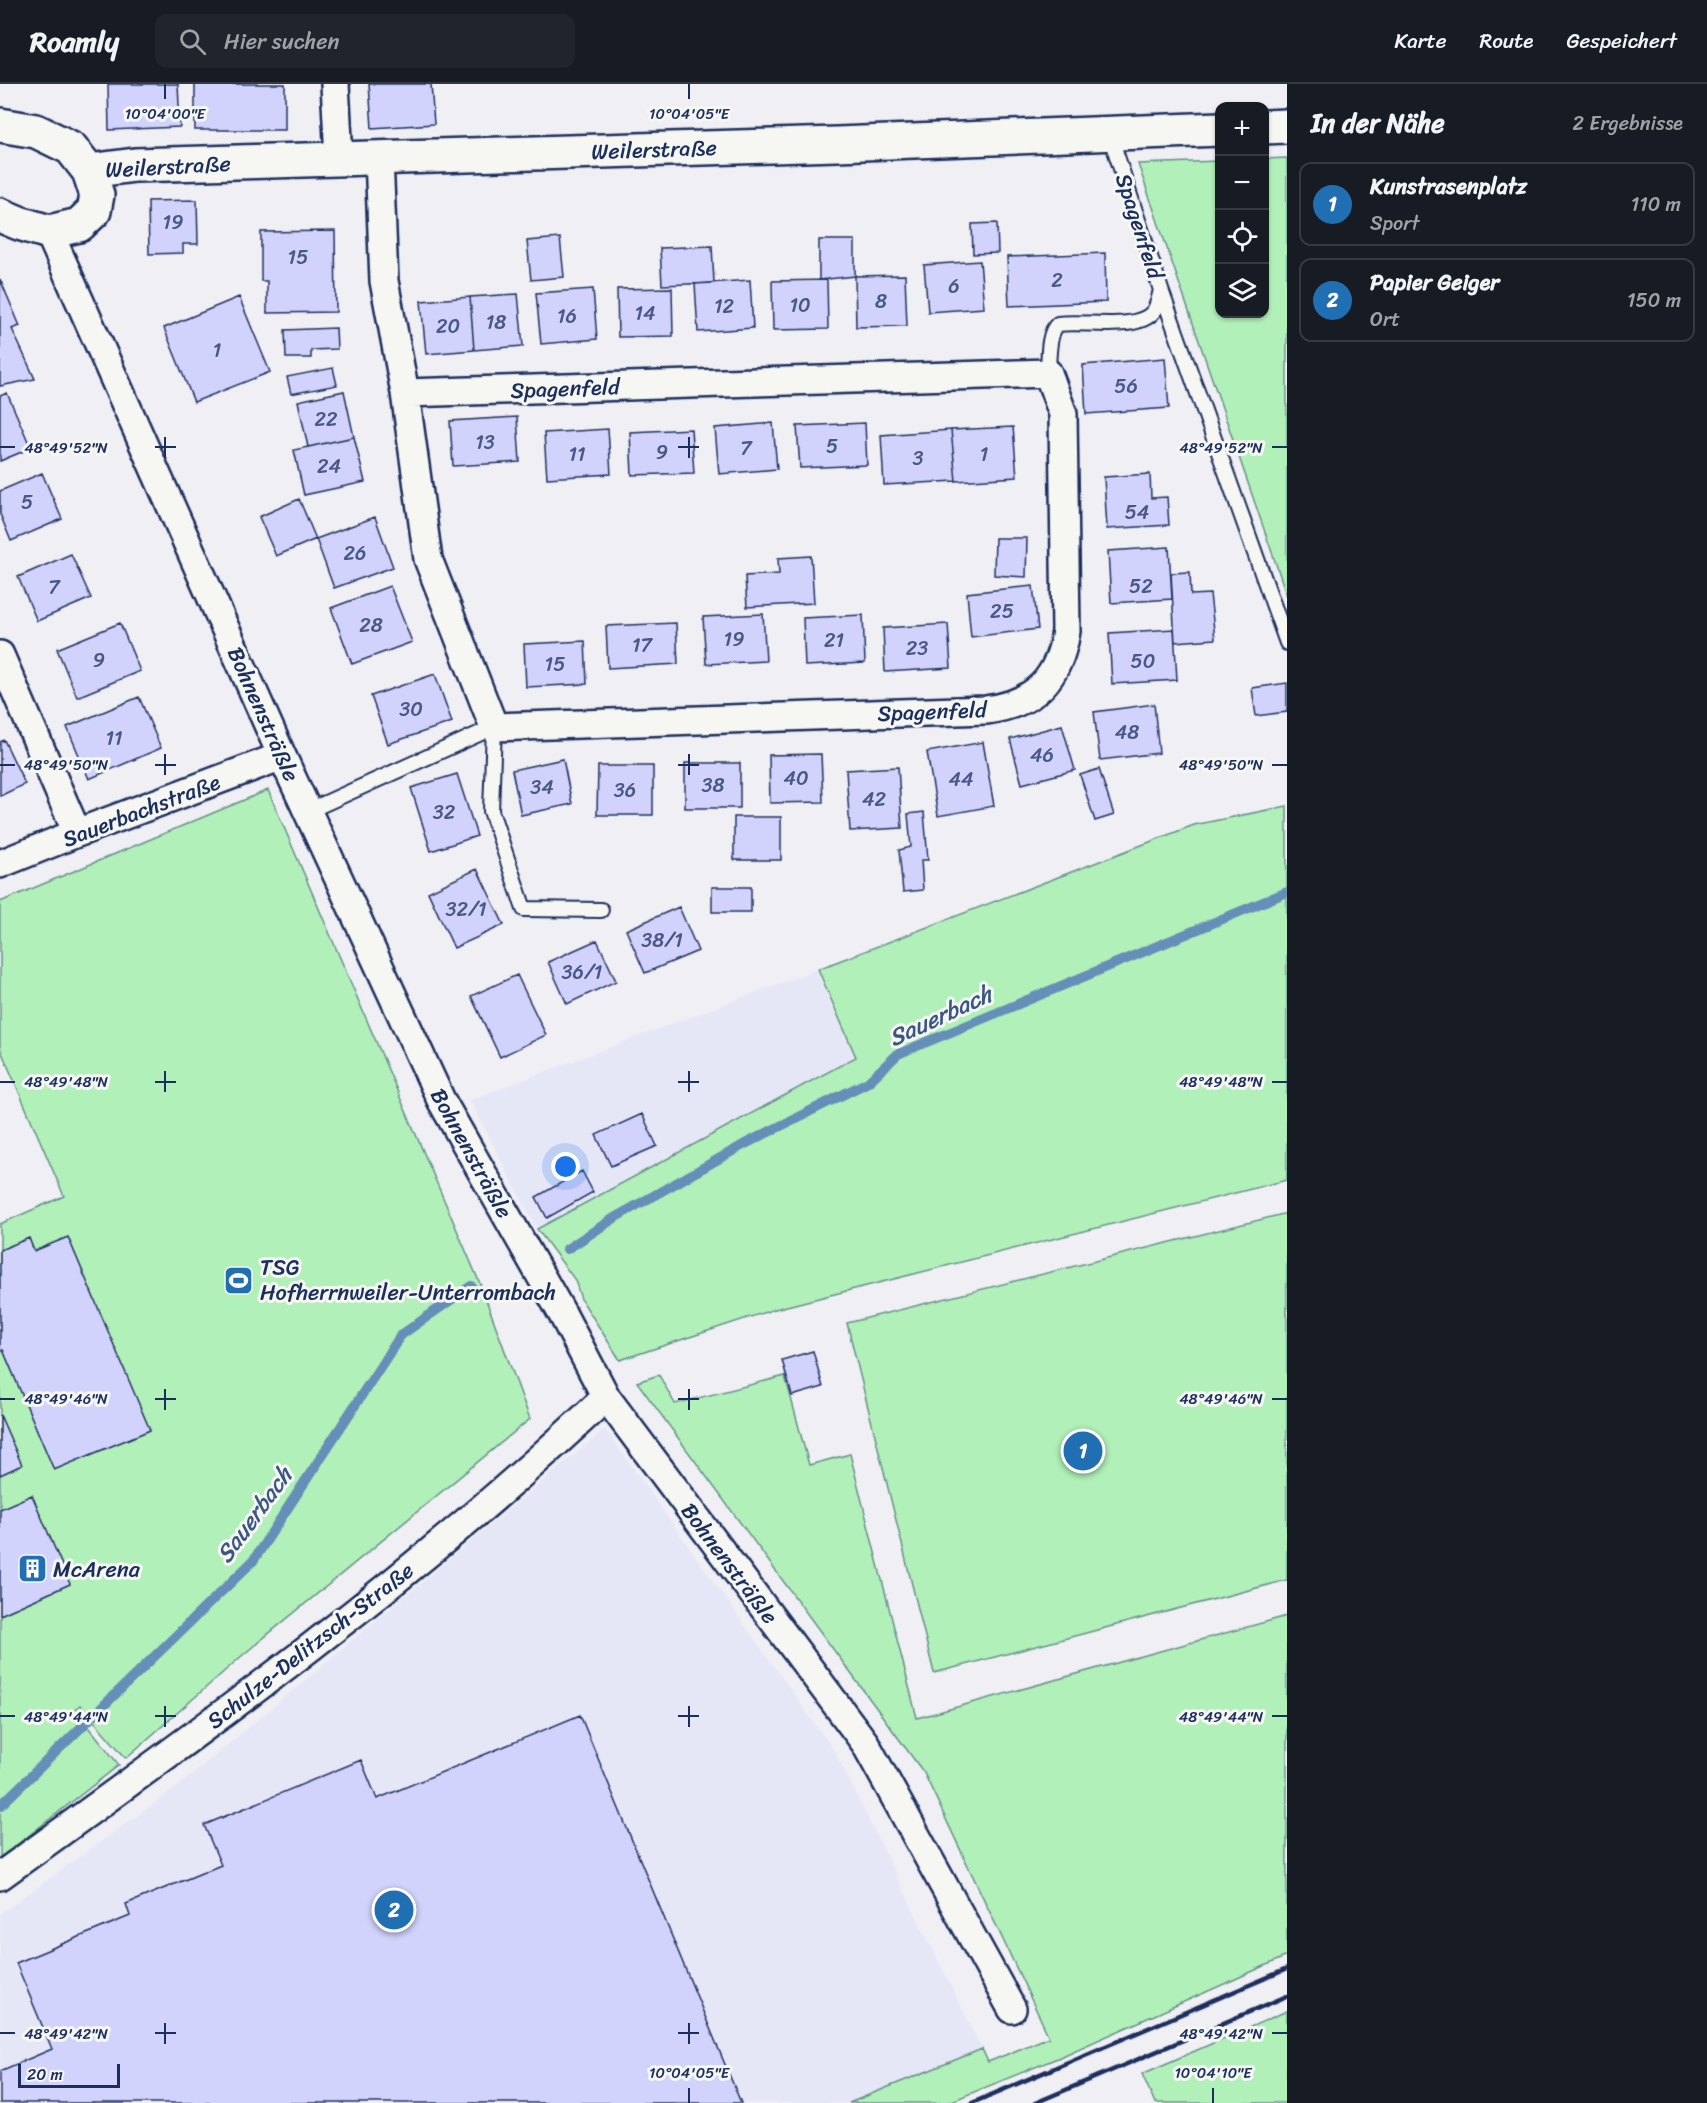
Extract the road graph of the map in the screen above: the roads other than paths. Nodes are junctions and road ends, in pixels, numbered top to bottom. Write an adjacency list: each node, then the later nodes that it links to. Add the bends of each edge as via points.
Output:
1 (335, 84): 7 (street)
2 (0, 125): 9 (street, Weilerstraße, via 36,131 70,148)
3 (1287, 126): 4 (street)
4 (1269, 127)
5 (1215, 129): 6 (street, Weilerstraße)
6 (1110, 135): 8 (street, Weilerstraße); 12 (lane, Spagenfeld)
7 (339, 158): 8 (street, Weilerstraße); 9 (street, Weilerstraße, via 135,165)
8 (379, 158): 14 (street, via 384,281)
9 (89, 171): 11 (street, Weilerstraße, via 97,195 94,211 79,225)
10 (0, 215): 11 (street, Weilerstraße)
11 (49, 232): 18 (street, Bohnensträßle)
12 (1161, 290): 13 (lane, Spagenfeld, via 1153,312 1145,318 1132,322 1058,324 1054,328); 15 (lane)
13 (1048, 373): 14 (street, Spagenfeld); 17 (street, Spagenfeld, via 1064,414 1066,631 1064,650 1056,668 1030,696 986,710)
14 (405, 393): 17 (street, via 428,559)
15 (1287, 643)
16 (0, 655): 20 (street)
17 (494, 727): 19 (lane, Spagenfeld); 22 (lane, via 491,811 524,909)
18 (282, 756): 19 (street, Bohnensträßle); 20 (street, Sauerbachstraße)
19 (308, 811): 23 (street, Bohnensträßle, via 441,1100)
20 (77, 833): 21 (street, Sauerbachstraße)
21 (0, 864)
22 (601, 910)
23 (606, 1397): 24 (street, Schulze-Delitzsch-Straße, via 535,1464 373,1599); 25 (street, Bohnensträßle, via 865,1743)
24 (0, 1876)
25 (1012, 2008)

